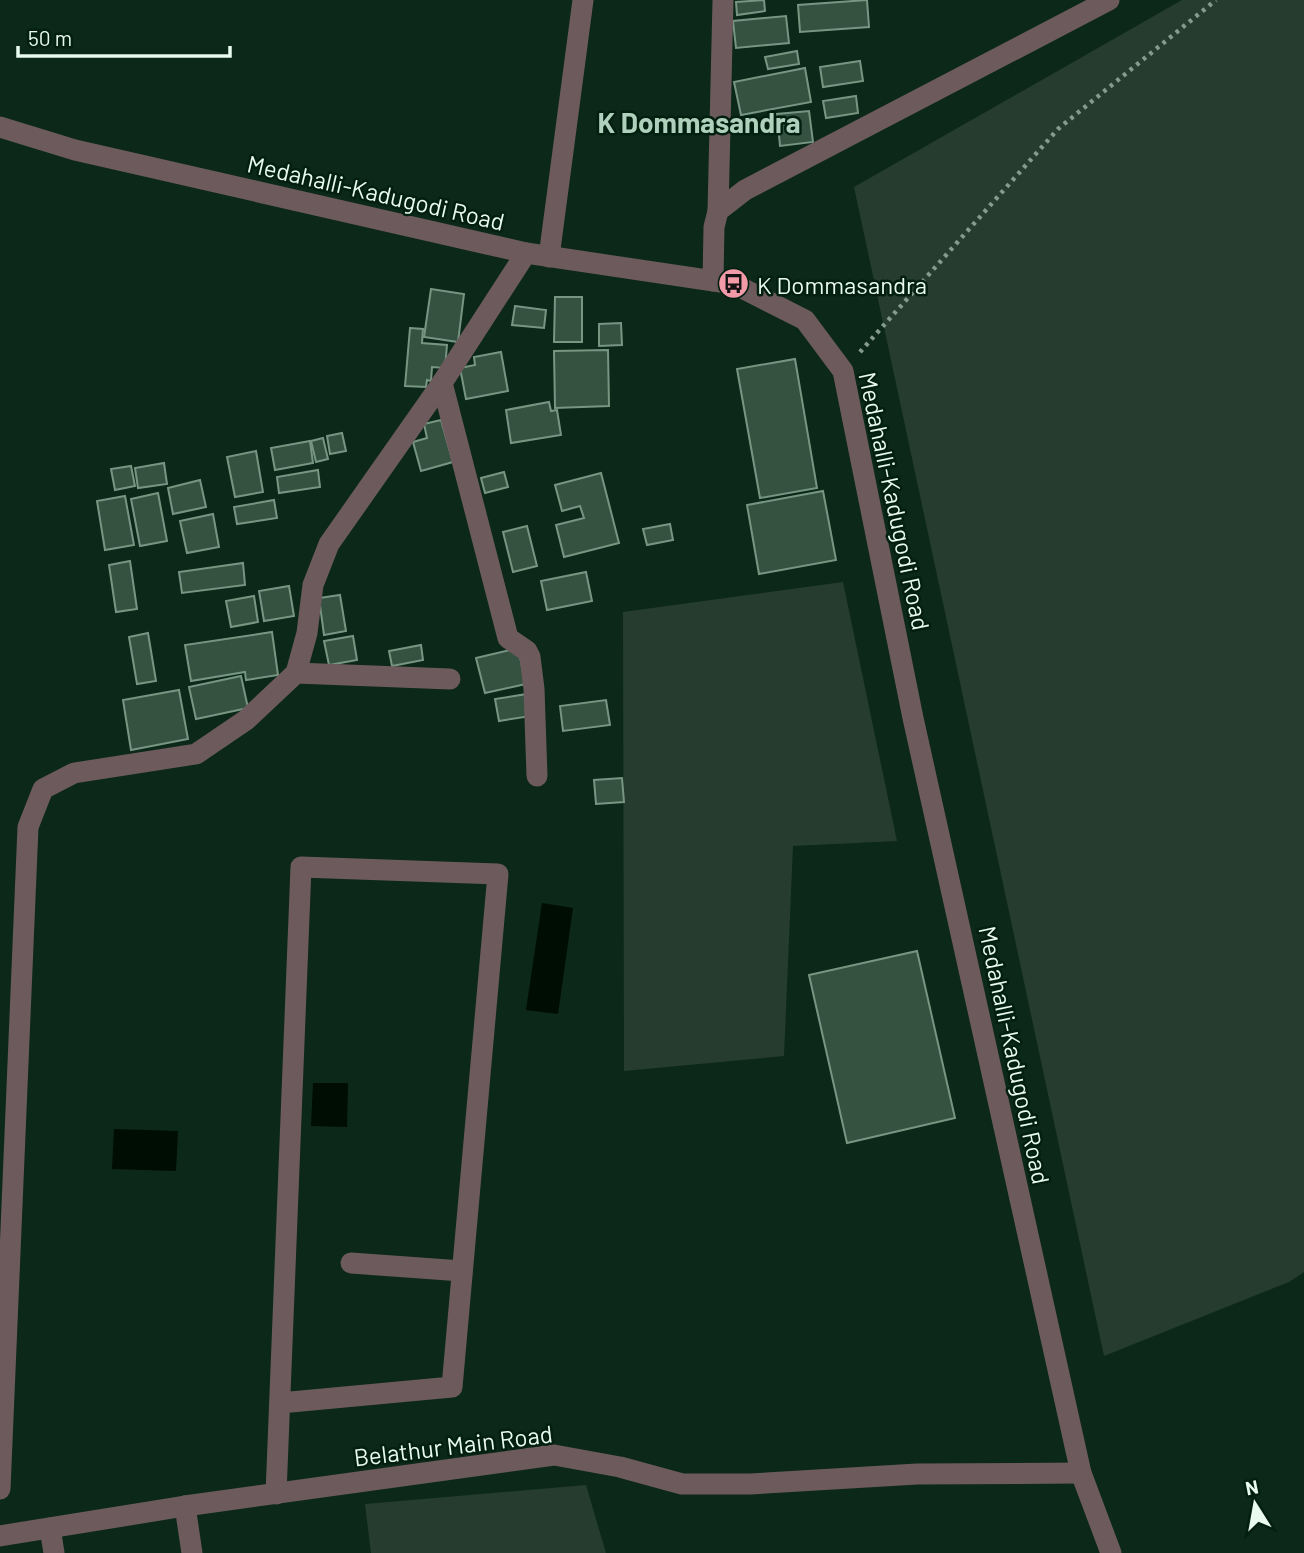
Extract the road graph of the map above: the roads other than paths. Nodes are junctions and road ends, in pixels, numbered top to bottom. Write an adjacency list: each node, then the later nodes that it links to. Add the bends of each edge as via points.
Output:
1 (583, 0): 7 (street)
2 (723, 0): 5 (street)
3 (1109, 0): 5 (street, via 745,190)
4 (0, 127): 6 (street, Medahalli-Kadugodi Road, via 75,150)
5 (718, 211): 8 (street)
6 (526, 253): 7 (street, Medahalli-Kadugodi Road); 9 (street)
7 (549, 257): 8 (street, Medahalli-Kadugodi Road)
8 (713, 281): 16 (street, Medahalli-Kadugodi Road, via 734,284 805,320 843,371)
9 (442, 383): 10 (street, via 329,544 313,585); 12 (street, via 508,638 530,657)
10 (296, 673): 11 (street); 17 (street, via 246,719 196,754 74,772 43,789 28,827)
11 (450, 680)
12 (537, 776)
13 (351, 1264): 14 (street)
14 (462, 1271): 15 (street, via 452,1387); 15 (street, via 498,874 301,867)
15 (279, 1403): 18 (street)
16 (1080, 1474): 18 (street, Belathur Main Road, via 918,1474 750,1484 682,1483 554,1455); 24 (street)
17 (0, 1489)
18 (276, 1494): 19 (street, Belathur Main Road)
19 (185, 1506): 20 (street, Belathur Main Road); 23 (street)
20 (50, 1528): 21 (street, Belathur Main Road); 22 (street)
21 (0, 1536)
22 (54, 1553)
23 (192, 1553)
24 (1111, 1553)

